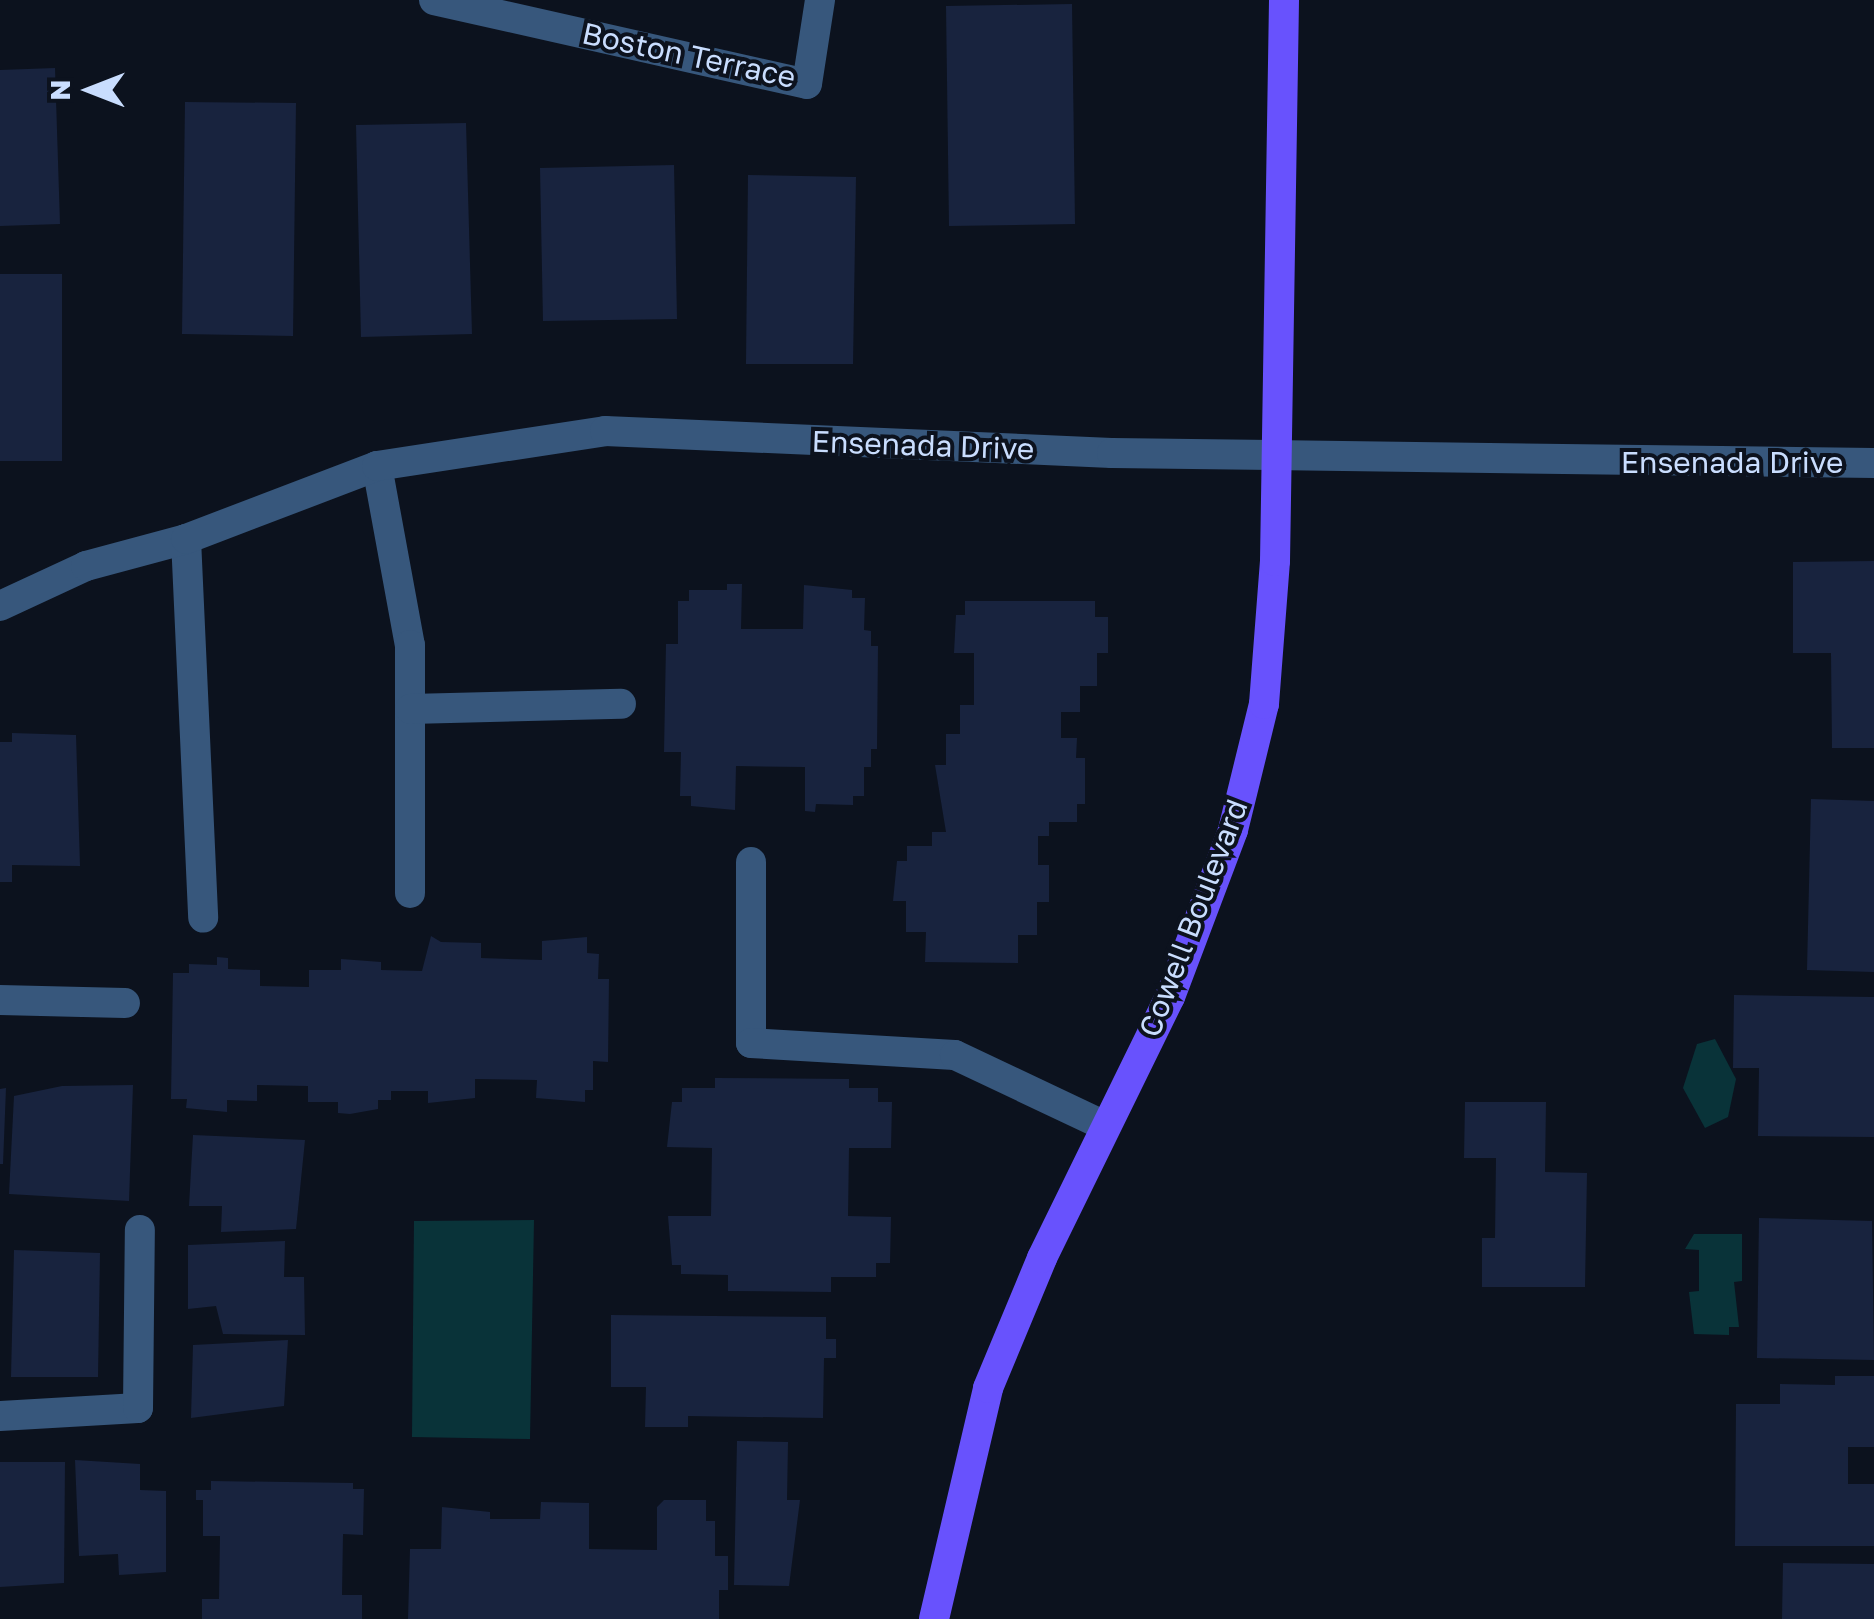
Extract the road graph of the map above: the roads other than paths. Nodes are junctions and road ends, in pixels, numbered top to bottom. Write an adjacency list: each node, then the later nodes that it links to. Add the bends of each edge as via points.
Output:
1 (434, 0): 2 (street, Boston Terrace, via 807,84)
2 (820, 0)
3 (1284, 0): 4 (main road, Cowell Boulevard)
4 (1277, 456): 5 (street, Ensenada Drive); 6 (street, Ensenada Drive, via 605,431); 16 (main road, Cowell Boulevard, via 1264,704 1233,830 1170,997)
5 (1874, 463)
6 (377, 466): 7 (street, Ensenada Drive); 10 (street, via 410,645)
7 (186, 538): 8 (street, Ensenada Drive, via 86,566); 13 (street)
8 (0, 606)
9 (621, 704): 10 (street)
10 (410, 709): 12 (street)
11 (751, 862): 16 (street, via 751,1043 955,1054)
12 (410, 893)
13 (204, 918)
14 (0, 1000): 15 (street)
15 (124, 1002)
16 (1106, 1126): 19 (main road, Cowell Boulevard, via 988,1388)
17 (140, 1230): 18 (street, via 138,1408)
18 (0, 1416)
19 (934, 1619)

